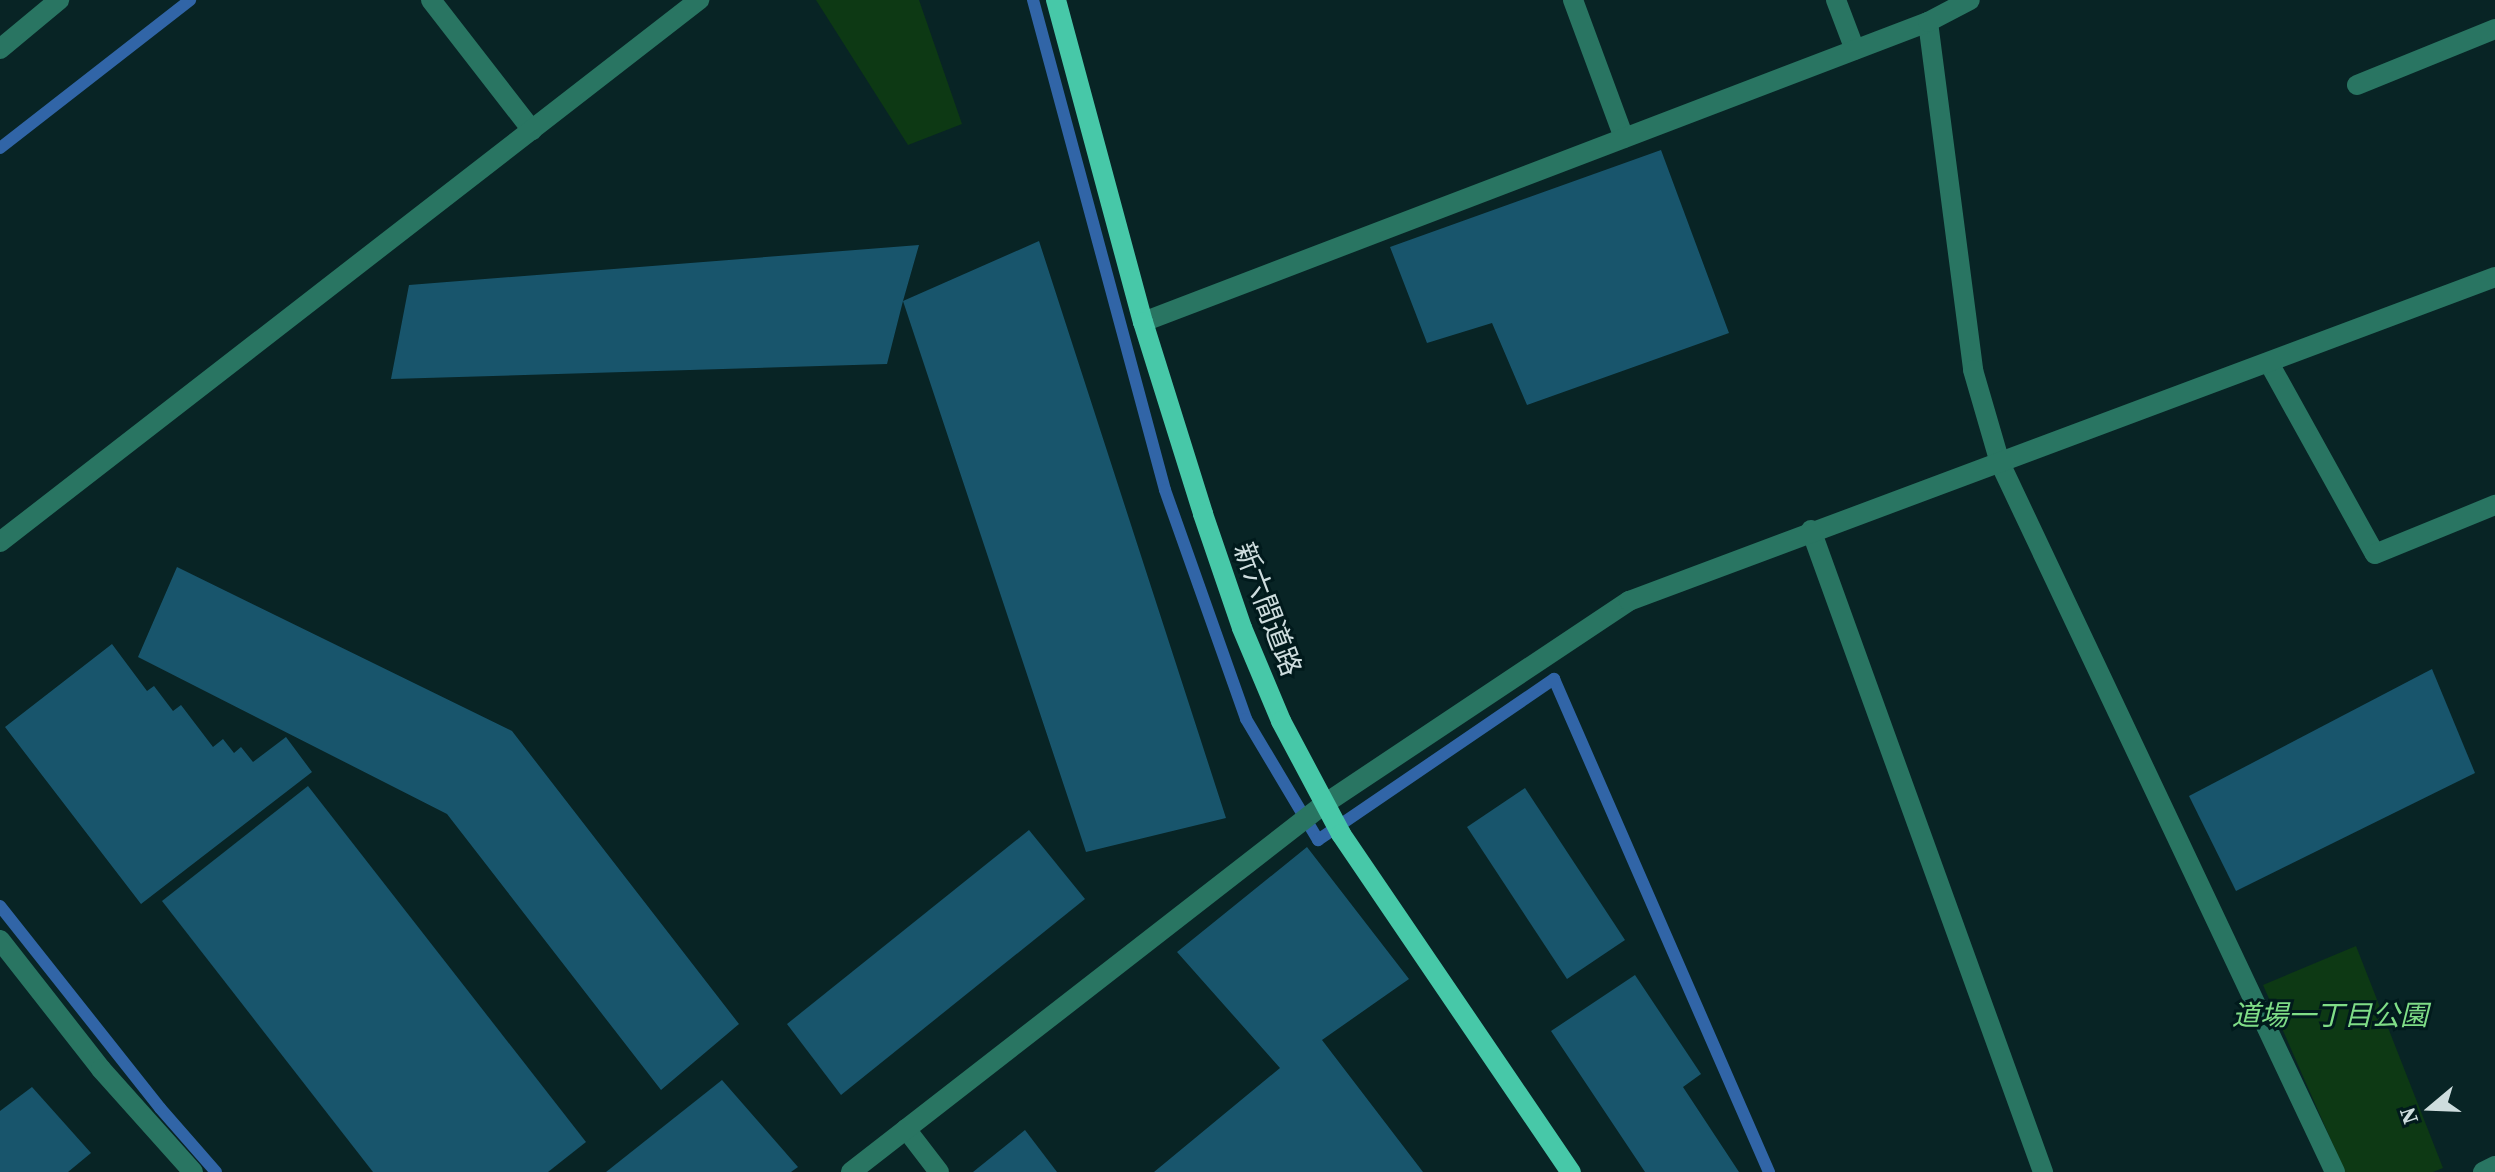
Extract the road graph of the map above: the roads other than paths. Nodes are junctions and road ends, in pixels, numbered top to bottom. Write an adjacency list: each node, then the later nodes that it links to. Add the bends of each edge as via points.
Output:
1 (59, 0): 11 (street)
2 (431, 0): 14 (street)
3 (699, 0): 8 (street)
4 (1056, 0): 17 (main road, 新六間道路)
5 (1573, 0): 15 (street)
6 (1836, 0): 12 (street)
7 (1970, 0): 9 (street)
8 (677, 7): 14 (street)
9 (1928, 22): 12 (street); 19 (street, via 1973,370)
10 (2495, 29): 13 (street)
11 (0, 49)
12 (1855, 50): 15 (street)
13 (2357, 85)
14 (532, 130): 22 (street)
15 (1624, 138): 17 (street)
16 (2495, 277): 18 (street)
17 (1143, 322): 23 (main road, 新六間道路, via 1242,628)
18 (2269, 363): 19 (street); 20 (street, via 2375,554)
19 (2000, 463): 21 (street); 32 (street)
20 (2495, 505)
21 (1811, 530): 23 (street, via 1629,601); 31 (street)
22 (0, 542)
23 (1323, 805): 25 (street); 30 (main road, 新六間道路)
24 (0, 940): 27 (street, via 101,1069)
25 (906, 1129): 28 (street); 29 (street)
26 (2495, 1166): 33 (street)
27 (193, 1172)
28 (851, 1172)
29 (939, 1172)
30 (1571, 1172)
31 (2043, 1172)
32 (2335, 1172)
33 (2483, 1172)

